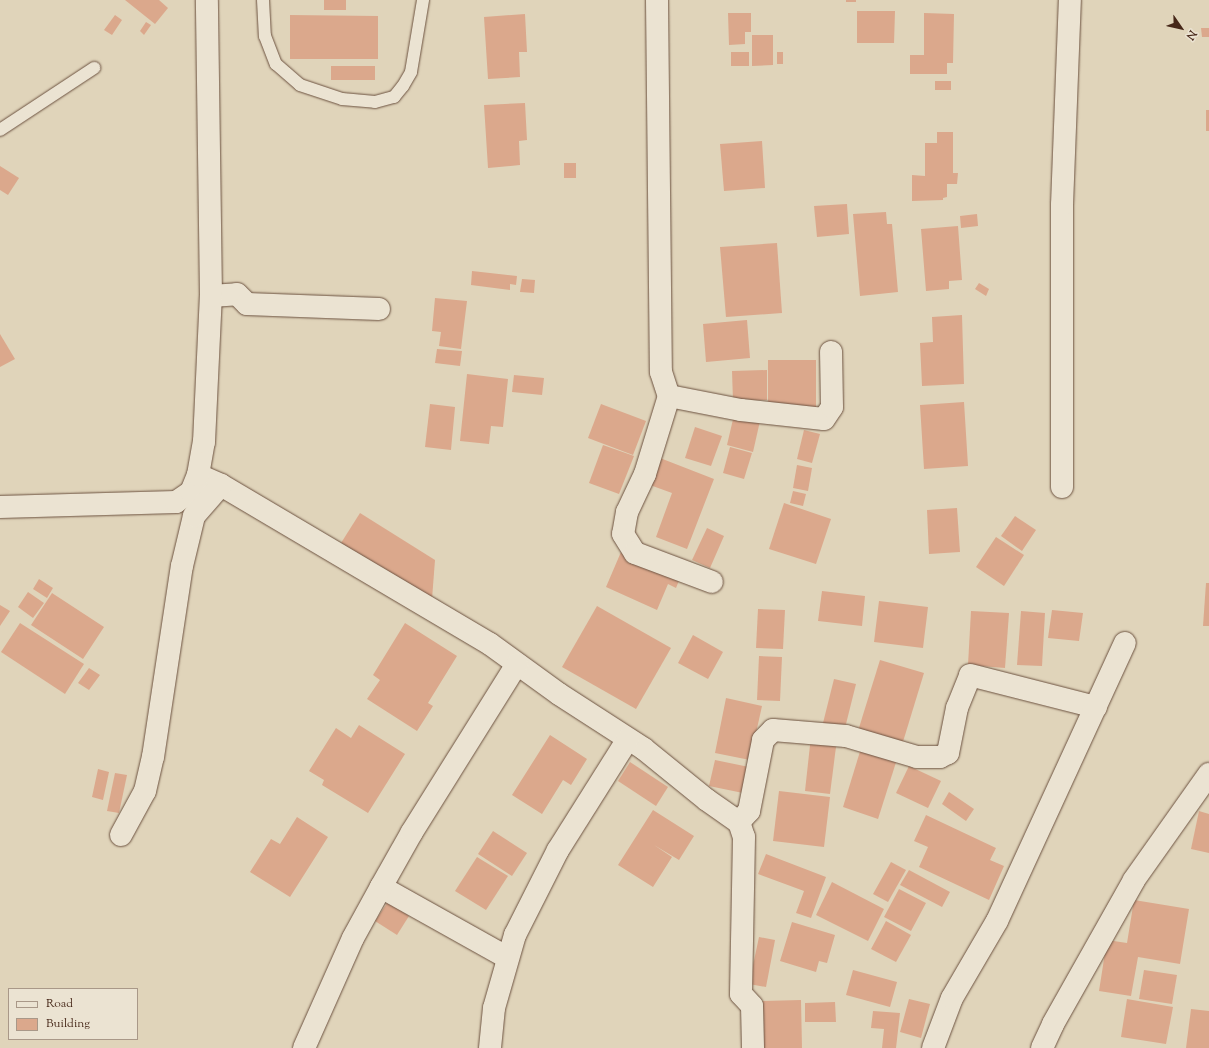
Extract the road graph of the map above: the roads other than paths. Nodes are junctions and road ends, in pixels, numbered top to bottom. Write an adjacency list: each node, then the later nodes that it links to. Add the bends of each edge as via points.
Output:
1 (207, 0): 8 (street)
2 (263, 0): 3 (lane, via 265,36 276,64 300,85 342,99 375,102 394,97 404,86 411,72)
3 (423, 0)
4 (657, 0): 11 (street, via 661,372)
5 (1070, 0): 14 (street, via 1062,205)
6 (94, 68): 7 (lane)
7 (0, 130)
8 (211, 296): 9 (street, via 238,294 247,304); 12 (street, via 204,442)
9 (379, 309)
10 (831, 352): 11 (street, via 832,408 824,419 741,410)
11 (669, 396): 16 (street, via 645,474 627,512 623,534 635,553)
12 (198, 475): 13 (street); 15 (street, via 191,492 176,502)
13 (221, 485): 18 (street, via 490,644); 23 (street, via 194,516 182,566 153,757 145,791)
14 (1062, 487)
15 (0, 506)
16 (712, 582)
17 (1125, 643): 19 (street)
18 (517, 664): 20 (street); 24 (street, via 412,832)
19 (1096, 707): 22 (street, via 970,675 957,708 948,753 940,757 906,754 846,736 773,730 763,740 749,811); 29 (street, via 997,921 952,998)
20 (628, 739): 22 (street); 25 (street, via 558,850 515,935)
21 (1209, 774): 30 (street, via 1134,880)
22 (739, 822): 28 (street, via 744,837 741,994 752,1006)
23 (121, 835)
24 (382, 887): 25 (street); 26 (street, via 353,938)
25 (508, 958): 27 (street, via 494,1008)
26 (304, 1048)
27 (490, 1048)
28 (753, 1048)
29 (933, 1048)
30 (1042, 1048)

